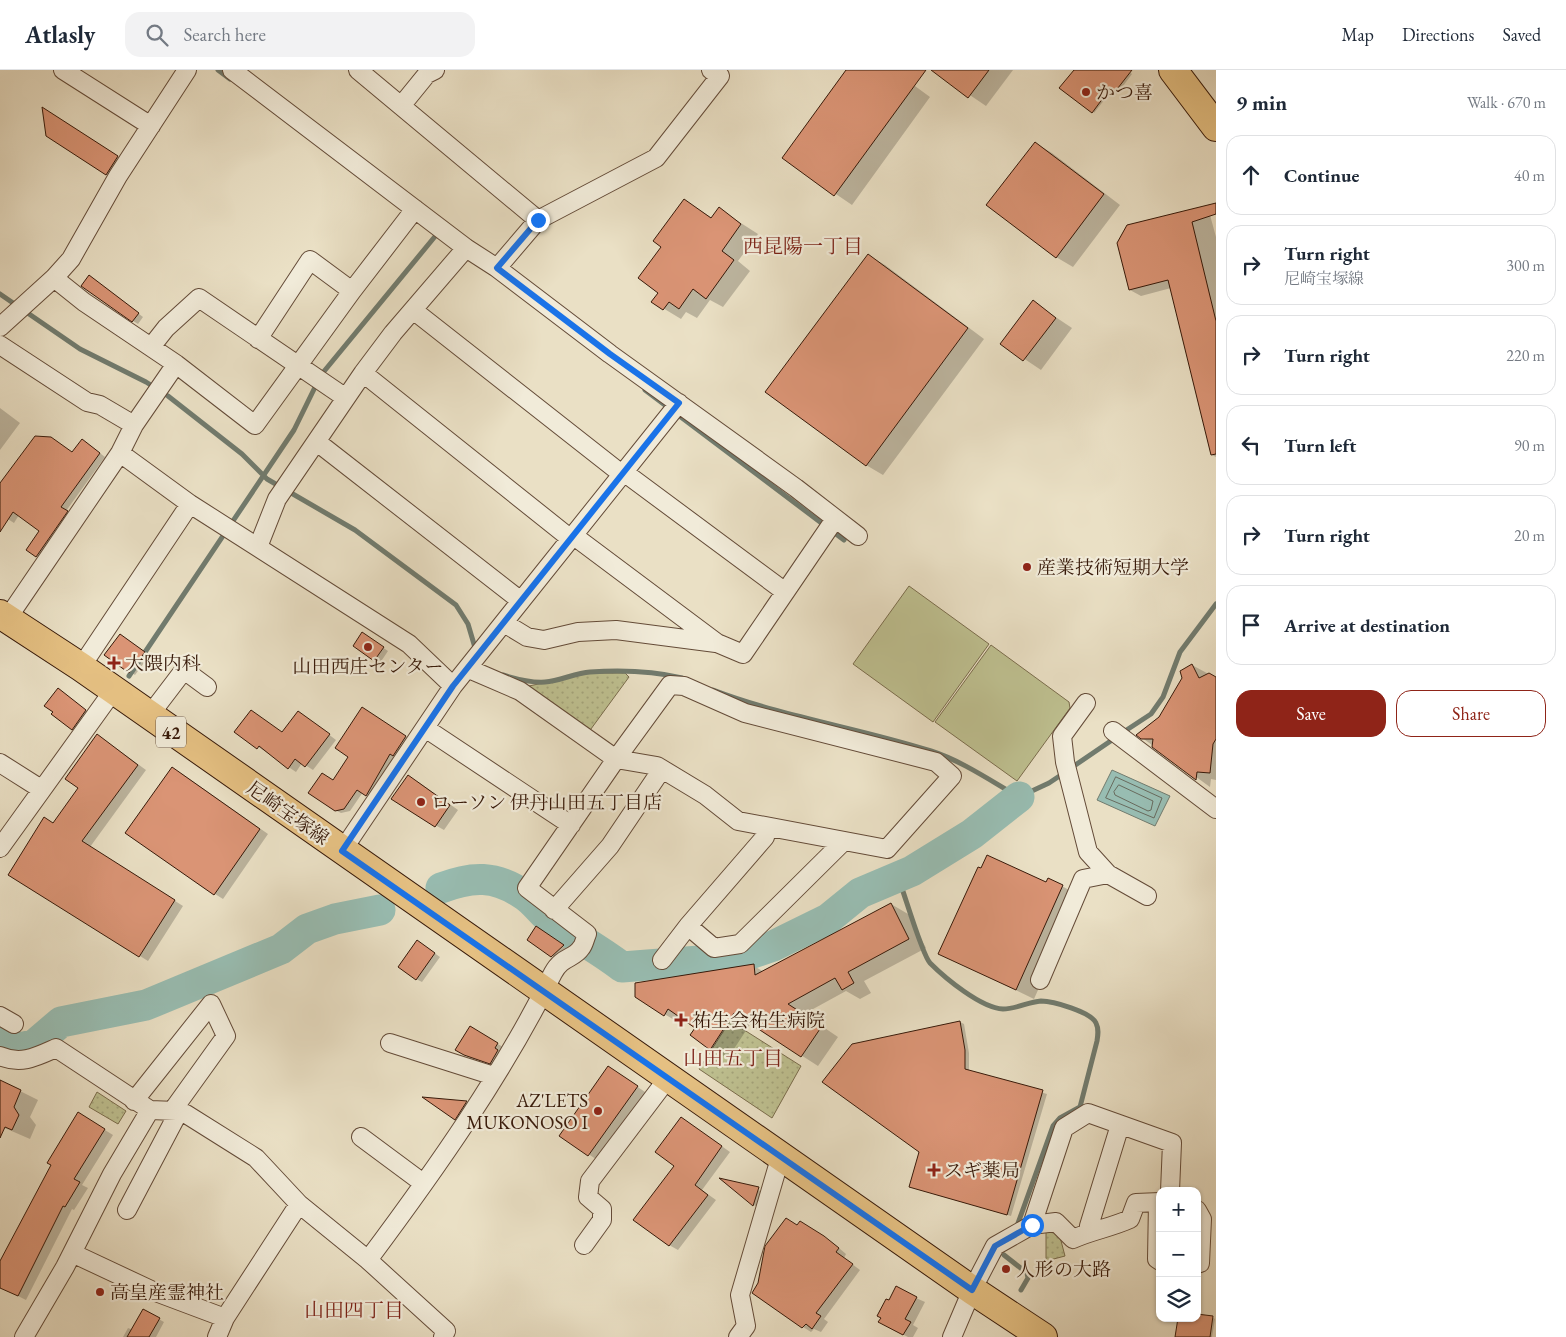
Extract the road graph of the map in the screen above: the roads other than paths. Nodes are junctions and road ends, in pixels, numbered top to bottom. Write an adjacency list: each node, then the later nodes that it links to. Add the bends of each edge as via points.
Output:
1 (63, 70): 9 (street)
2 (187, 70): 9 (street)
3 (232, 70): 11 (street)
4 (358, 70): 8 (street)
5 (435, 70): 8 (street, via 427,74)
6 (711, 70): 12 (street, via 720,76 656,158)
7 (1173, 70): 10 (main road)
8 (401, 106): 12 (street)
9 (151, 126): 15 (street, via 118,176 71,259)
10 (1216, 127)
11 (415, 209): 13 (street); 16 (street)
12 (538, 220): 14 (street)
13 (466, 248): 14 (street); 17 (street)
14 (497, 268): 26 (street)
15 (54, 278): 18 (street); 21 (street)
16 (352, 291): 19 (street, via 310,260); 23 (street)
17 (413, 310): 24 (street); 30 (street)
18 (0, 327)
19 (258, 339): 21 (street, via 199,298 166,328); 23 (street)
20 (0, 345): 27 (street, via 87,402 100,405)
21 (151, 347): 22 (street)
22 (176, 364): 23 (street, via 255,425); 27 (street)
23 (300, 365): 25 (street)
24 (363, 373): 25 (street); 34 (street)
25 (346, 398): 28 (street)
26 (679, 403): 30 (street); 32 (street)
27 (134, 425): 29 (street)
28 (316, 442): 35 (street, via 277,499); 37 (street)
29 (120, 453): 31 (street); 38 (street)
30 (624, 474): 34 (street); 36 (street)
31 (190, 504): 35 (street); 42 (street)
32 (835, 519): 33 (street); 36 (street)
33 (858, 536)
34 (573, 537): 37 (street); 40 (street)
35 (258, 547): 43 (street, via 409,644)
36 (784, 591): 40 (street, via 743,654)
37 (521, 601): 39 (street)
38 (3, 616): 42 (main road, 尼崎宝塚線 / 42)
39 (504, 623): 40 (street, via 527,637 544,640 578,632 616,630); 41 (street)
40 (717, 643)
41 (476, 660): 43 (street); 50 (street)
42 (81, 667): 45 (main road, 尼崎宝塚線 / 42)
43 (453, 686): 48 (street)
44 (207, 687): 47 (street, via 184,670)
45 (113, 691): 47 (main road, 尼崎宝塚線 / 42); 53 (street)
46 (1086, 703): 61 (street, via 1062,736 1064,754 1088,852)
47 (149, 716): 60 (main road, 尼崎宝塚線 / 42)
48 (425, 728): 55 (street); 60 (street)
49 (1119, 735): 54 (street)
50 (616, 759): 52 (street); 55 (street); 58 (street, via 670,685 684,686 745,713 936,762 952,776 887,849)
51 (0, 763): 53 (street)
52 (662, 769): 56 (street, via 705,795 738,821); 63 (street, via 610,846)
53 (41, 789): 57 (street)
54 (1216, 809)
55 (571, 824): 63 (street, via 527,888)
56 (767, 827): 58 (street); 64 (street, via 765,837)
57 (6, 828): 59 (street)
58 (844, 841): 64 (street, via 740,944 714,948)
59 (0, 848)
60 (342, 851): 67 (main road, 尼崎宝塚線 / 42)
61 (1108, 874): 62 (street); 66 (street, via 1084,879)
62 (1146, 896)
63 (554, 910): 67 (street, via 587,934 581,949 562,960)
64 (688, 926): 65 (street)
65 (662, 960)
66 (1040, 980)
67 (545, 992): 70 (street); 71 (main road, 尼崎宝塚線 / 42)
68 (390, 1043): 70 (street)
69 (0, 1056): 72 (street, via 12,1061 30,1060 56,1048)
70 (494, 1076): 78 (street)
71 (668, 1078): 77 (main road, 尼崎宝塚線 / 42); 87 (street, via 590,1181 588,1198 602,1209 602,1220)
72 (134, 1101): 73 (street); 74 (street, via 210,1004 226,1034 175,1107)
73 (150, 1110): 74 (street); 88 (street, via 112,1174)
74 (176, 1111): 80 (street, via 176,1117); 82 (street, via 217,1132 256,1158)
75 (1120, 1125): 79 (street, via 1172,1143); 84 (street, via 1088,1114 1064,1128); 85 (street, via 1089,1226)
76 (360, 1137): 78 (street)
77 (781, 1154): 90 (main road, 尼崎宝塚線 / 42); 95 (street, via 740,1295 746,1326)
78 (423, 1183): 89 (street)
79 (1164, 1187)
80 (127, 1199)
81 (1156, 1199): 85 (street, via 1136,1203 1130,1219 1109,1229)
82 (299, 1204): 89 (street); 91 (street)
83 (1201, 1216): 86 (street)
84 (1032, 1225): 85 (street, via 1056,1222 1073,1239); 90 (street, via 995,1246)
85 (1090, 1232)
86 (1201, 1240)
87 (584, 1246)
88 (72, 1253): 91 (street, via 153,1291); 92 (street)
89 (368, 1260): 94 (street, via 446,1331)
90 (972, 1290): 96 (street); 97 (main road, 尼崎宝塚線 / 42)
91 (225, 1318): 93 (street)
92 (24, 1337)
93 (217, 1337)
94 (443, 1337)
95 (738, 1337)
96 (952, 1337)
97 (1043, 1337)

